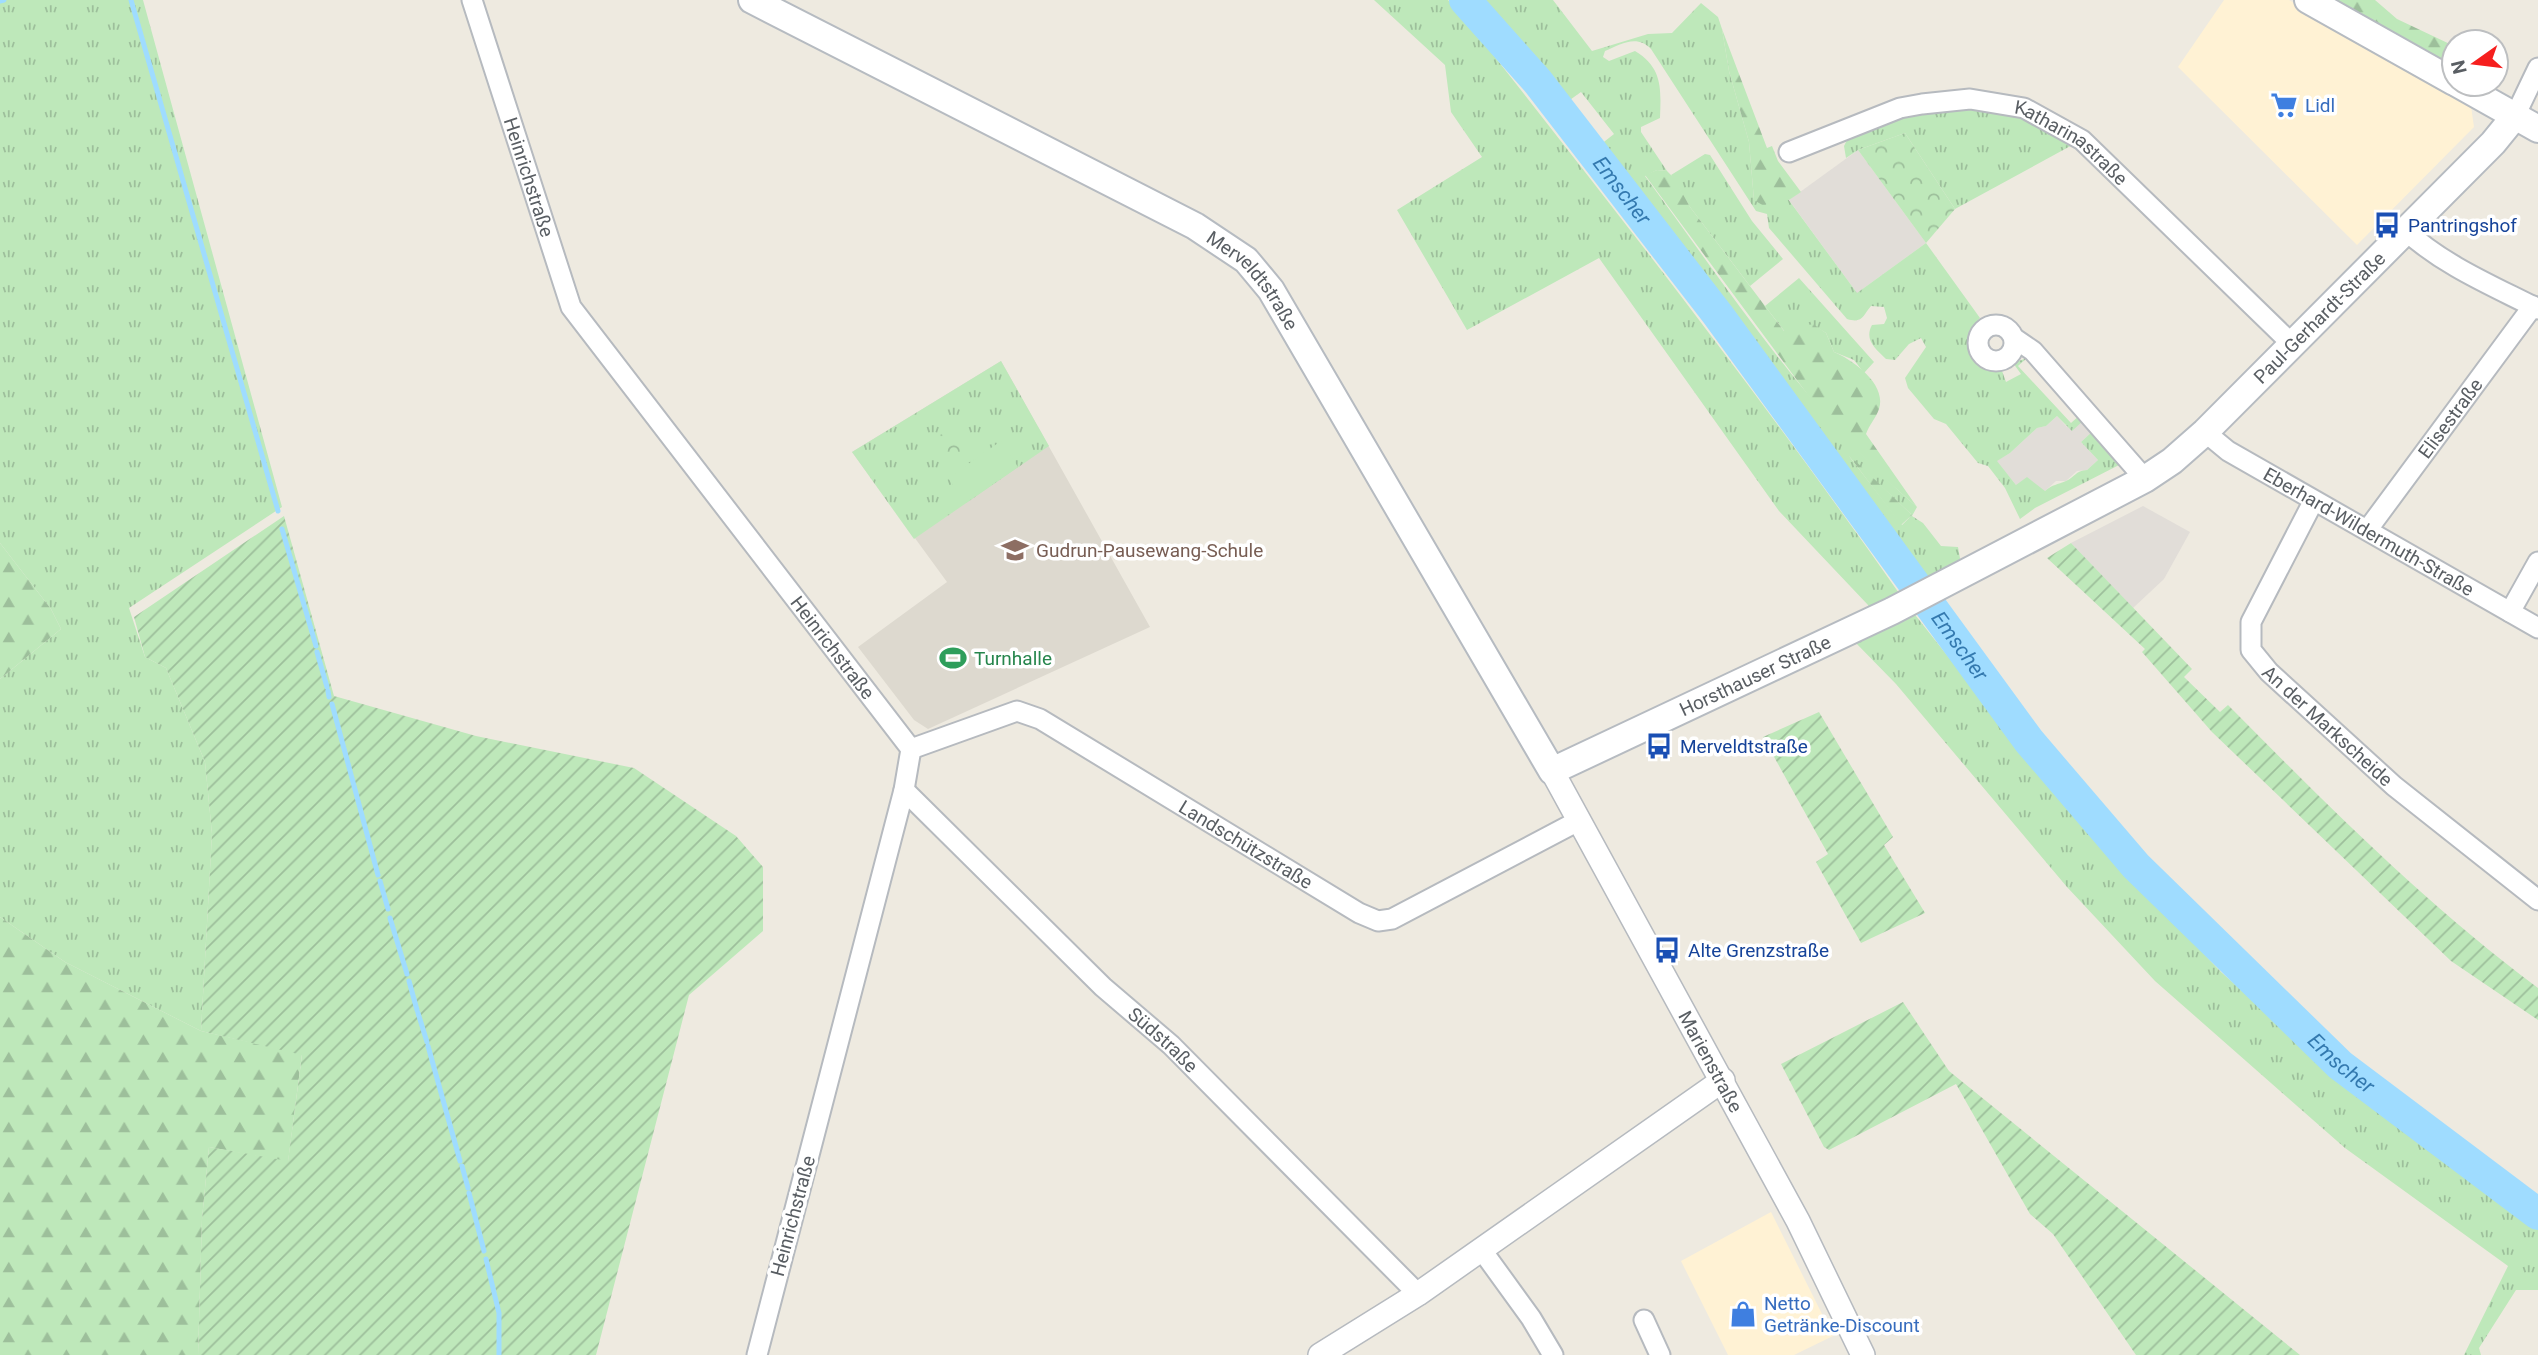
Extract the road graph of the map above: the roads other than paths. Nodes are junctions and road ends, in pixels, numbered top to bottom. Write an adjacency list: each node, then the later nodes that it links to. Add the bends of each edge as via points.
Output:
1 (472, 0): 22 (street, Heinrichstraße, via 571,307)
2 (752, 0): 23 (main road, Merveldtstraße, via 1195,226 1246,260 1317,364)
3 (2308, 0): 5 (main road)
4 (2538, 68): 7 (street)
5 (2440, 74)
6 (2483, 98): 7 (main road)
7 (2515, 116): 8 (main road); 10 (main road, Paul-Gerhardt-Straße)
8 (2538, 129)
9 (1789, 152): 13 (street, Katharinastraße, via 1922,103 1970,99 2024,108 2082,140)
10 (2406, 231): 11 (street, via 2455,269); 13 (main road, Paul-Gerhardt-Straße)
11 (2535, 308): 17 (street, Elisestraße)
12 (2014, 338): 15 (street, via 2032,351)
13 (2293, 345): 14 (main road, Paul-Gerhardt-Straße)
14 (2205, 432): 15 (main road, Paul-Gerhardt-Straße); 16 (street, Eberhard-Wildermuth-Straße, via 2228,452)
15 (2145, 479): 19 (main road, Paul-Gerhardt-Straße)
16 (2313, 502): 17 (street, Eberhard-Wildermuth-Straße); 26 (street, An der Markscheide, via 2251,622 2251,650 2269,672 2394,786)
17 (2368, 529): 20 (street, Eberhard-Wildermuth-Straße)
18 (2538, 562): 20 (street)
19 (1919, 597): 23 (main road, Horsthauser Straße)
20 (2510, 612): 21 (street, Eberhard-Wildermuth-Straße)
21 (2538, 628)
22 (911, 749): 24 (street, Heinrichstraße); 25 (street, Landschützstraße, via 1017,711 1040,719 1378,921 1392,919)
23 (1552, 771): 25 (street, Marienstraße)
24 (904, 790): 29 (street, Südstraße, via 1103,987 1171,1045); 31 (street, Heinrichstraße)
25 (1580, 820): 27 (street, Marienstraße)
26 (2538, 900)
27 (1723, 1080): 28 (street); 35 (street, Marienstraße)
28 (1481, 1249): 29 (street); 33 (street)
29 (1418, 1294): 32 (street)
30 (1644, 1320): 34 (street)
31 (757, 1355)
32 (1320, 1355)
33 (1552, 1355)
34 (1660, 1355)
35 (1863, 1355)

